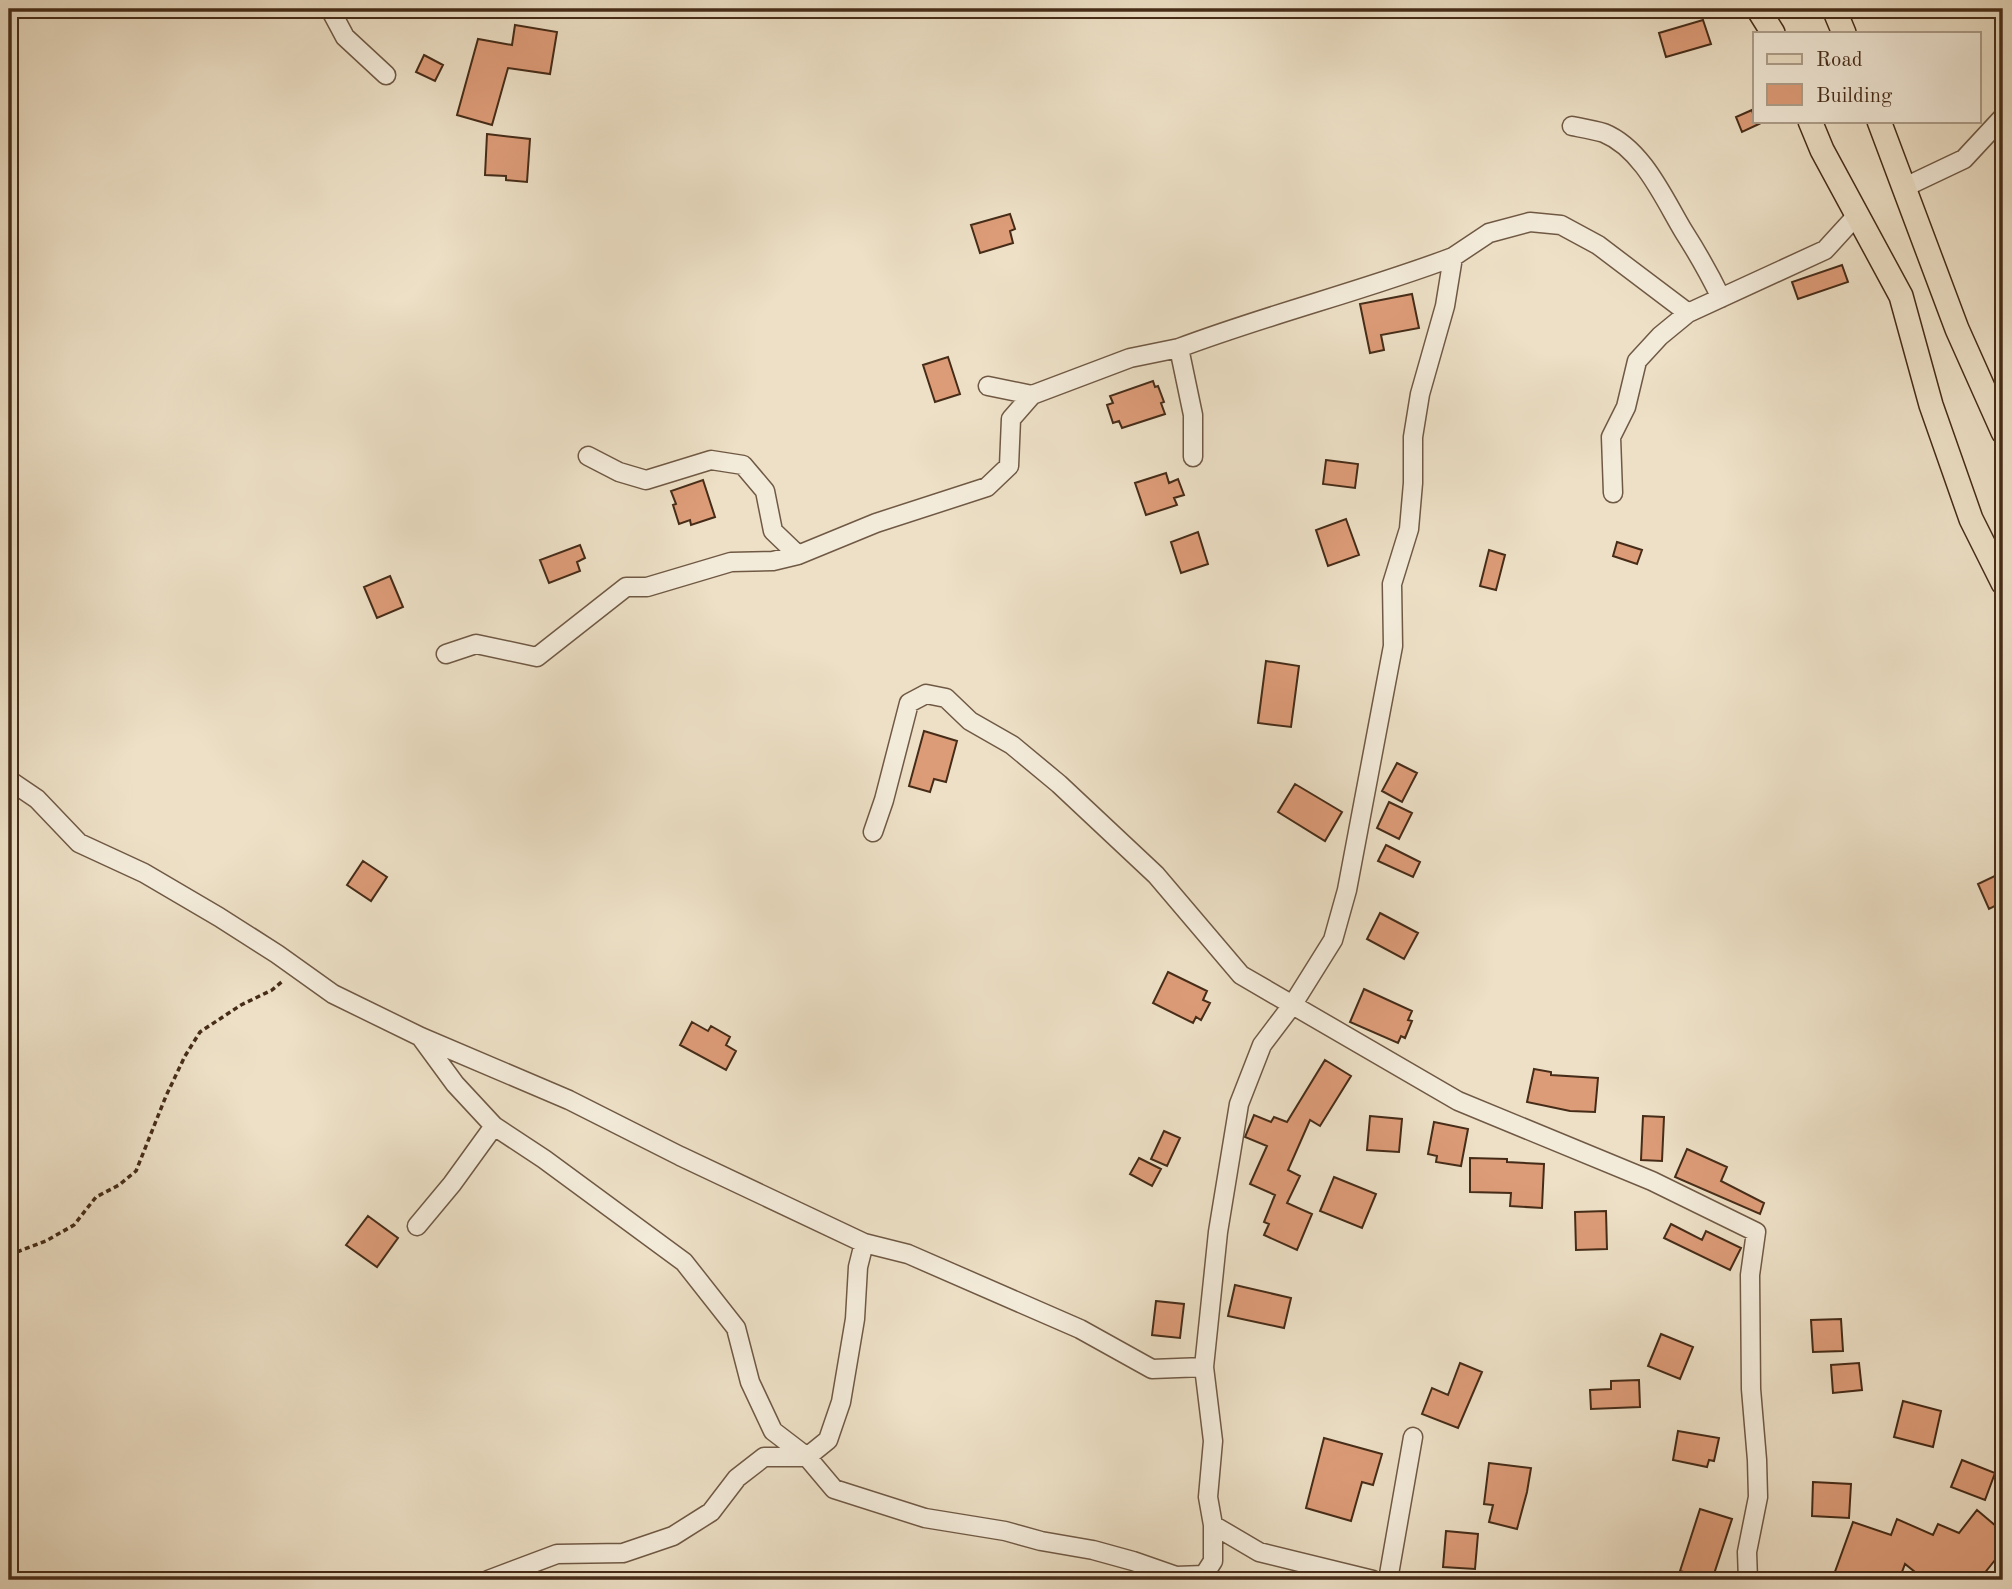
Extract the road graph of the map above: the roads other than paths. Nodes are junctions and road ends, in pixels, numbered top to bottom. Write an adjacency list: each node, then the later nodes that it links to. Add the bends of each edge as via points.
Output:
1 (330, 9): 6 (street, via 345,37)
2 (1758, 9): 4 (main road)
3 (1834, 9): 5 (main road)
4 (1772, 32)
5 (1844, 32)
6 (386, 75)
7 (2003, 117): 11 (street, via 1965,159)
8 (1810, 122): 12 (main road)
9 (1879, 122): 11 (main road)
10 (1572, 126): 14 (street, via 1604,134 1640,162 1665,196)
11 (1905, 187): 19 (main road, via 1957,328)
12 (1857, 215): 14 (street, via 1825,250); 24 (main road, via 1901,296 1931,405 1967,506)
13 (1453, 257): 15 (street, via 1489,233 1530,222 1561,225 1598,245); 16 (street); 28 (street, via 1445,306 1420,394 1409,529 1392,584 1393,646 1347,890 1333,940)
14 (1721, 298): 15 (street)
15 (1688, 313): 22 (street, via 1637,361 1626,407 1611,437)
16 (1179, 348): 18 (street, via 1130,358); 21 (street, via 1193,415)
17 (988, 386): 18 (street)
18 (1032, 395): 23 (street, via 1011,419 1009,466 988,487 876,523)
19 (2003, 432)
20 (588, 456): 23 (street, via 646,480 711,460 743,465 765,491 773,531)
21 (1193, 457)
22 (1613, 493)
23 (798, 555): 25 (street, via 731,562 648,587 626,587 537,657 476,644)
24 (2003, 583)
25 (446, 654)
26 (9, 780): 29 (street, via 37,799 79,843 144,873 219,917 333,994)
27 (873, 832): 28 (street, via 909,703 926,694 946,698 970,721 1012,745 1049,776 1156,875 1241,975)
28 (1293, 1004): 33 (street, via 1262,1045 1239,1104 1218,1232); 40 (street, via 1458,1101 1651,1181 1756,1232 1750,1275 1758,1497 1747,1552)
29 (421, 1037): 30 (street, via 455,1084); 32 (street, via 569,1100)
30 (494, 1126): 31 (street); 35 (street, via 684,1262 736,1328 750,1382 773,1431)
31 (417, 1226)
32 (864, 1243): 33 (street, via 908,1254 1080,1329 1152,1369); 35 (street, via 841,1402 828,1440)
33 (1204, 1367): 36 (street, via 1213,1441 1208,1497)
34 (1413, 1437): 39 (street)
35 (807, 1457): 36 (street, via 834,1489 878,1504 925,1518 1093,1550 1175,1576 1204,1575 1213,1560); 37 (street, via 764,1457 737,1478 711,1512 673,1536 622,1553 557,1554)
36 (1213, 1525): 38 (street, via 1259,1552)
37 (488, 1580)
38 (1373, 1580)
39 (1388, 1580)
40 (1748, 1580)

